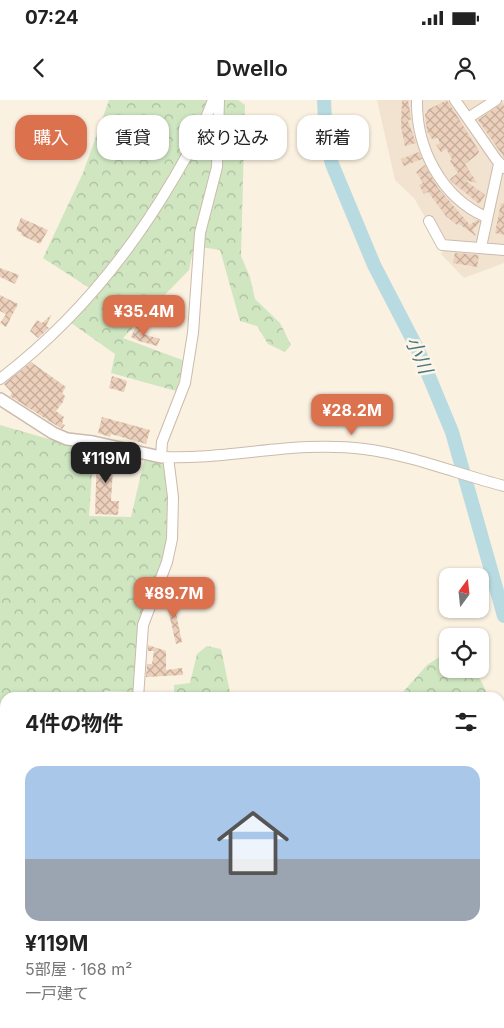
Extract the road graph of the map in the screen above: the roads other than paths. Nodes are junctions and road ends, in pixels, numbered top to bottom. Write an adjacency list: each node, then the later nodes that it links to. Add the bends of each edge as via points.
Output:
1 (213, 100): 12 (street, via 203,129 152,216 81,306 34,352)
2 (219, 100): 14 (street, via 218,167 200,233 194,333 185,383 162,442)
3 (417, 100): 8 (street, via 420,134 438,178 473,211)
4 (455, 100): 6 (street)
5 (496, 100): 6 (street)
6 (468, 118): 7 (street)
7 (502, 166): 8 (street)
8 (486, 216): 10 (street)
9 (429, 221): 10 (street, via 442,244)
10 (480, 247): 11 (street)
11 (504, 250)
12 (0, 379)
13 (0, 399): 14 (street, via 67,439)
14 (165, 457): 15 (street, via 248,453 302,446 364,449); 16 (street, via 173,498 172,540 143,625)
15 (504, 486)
16 (138, 692)

